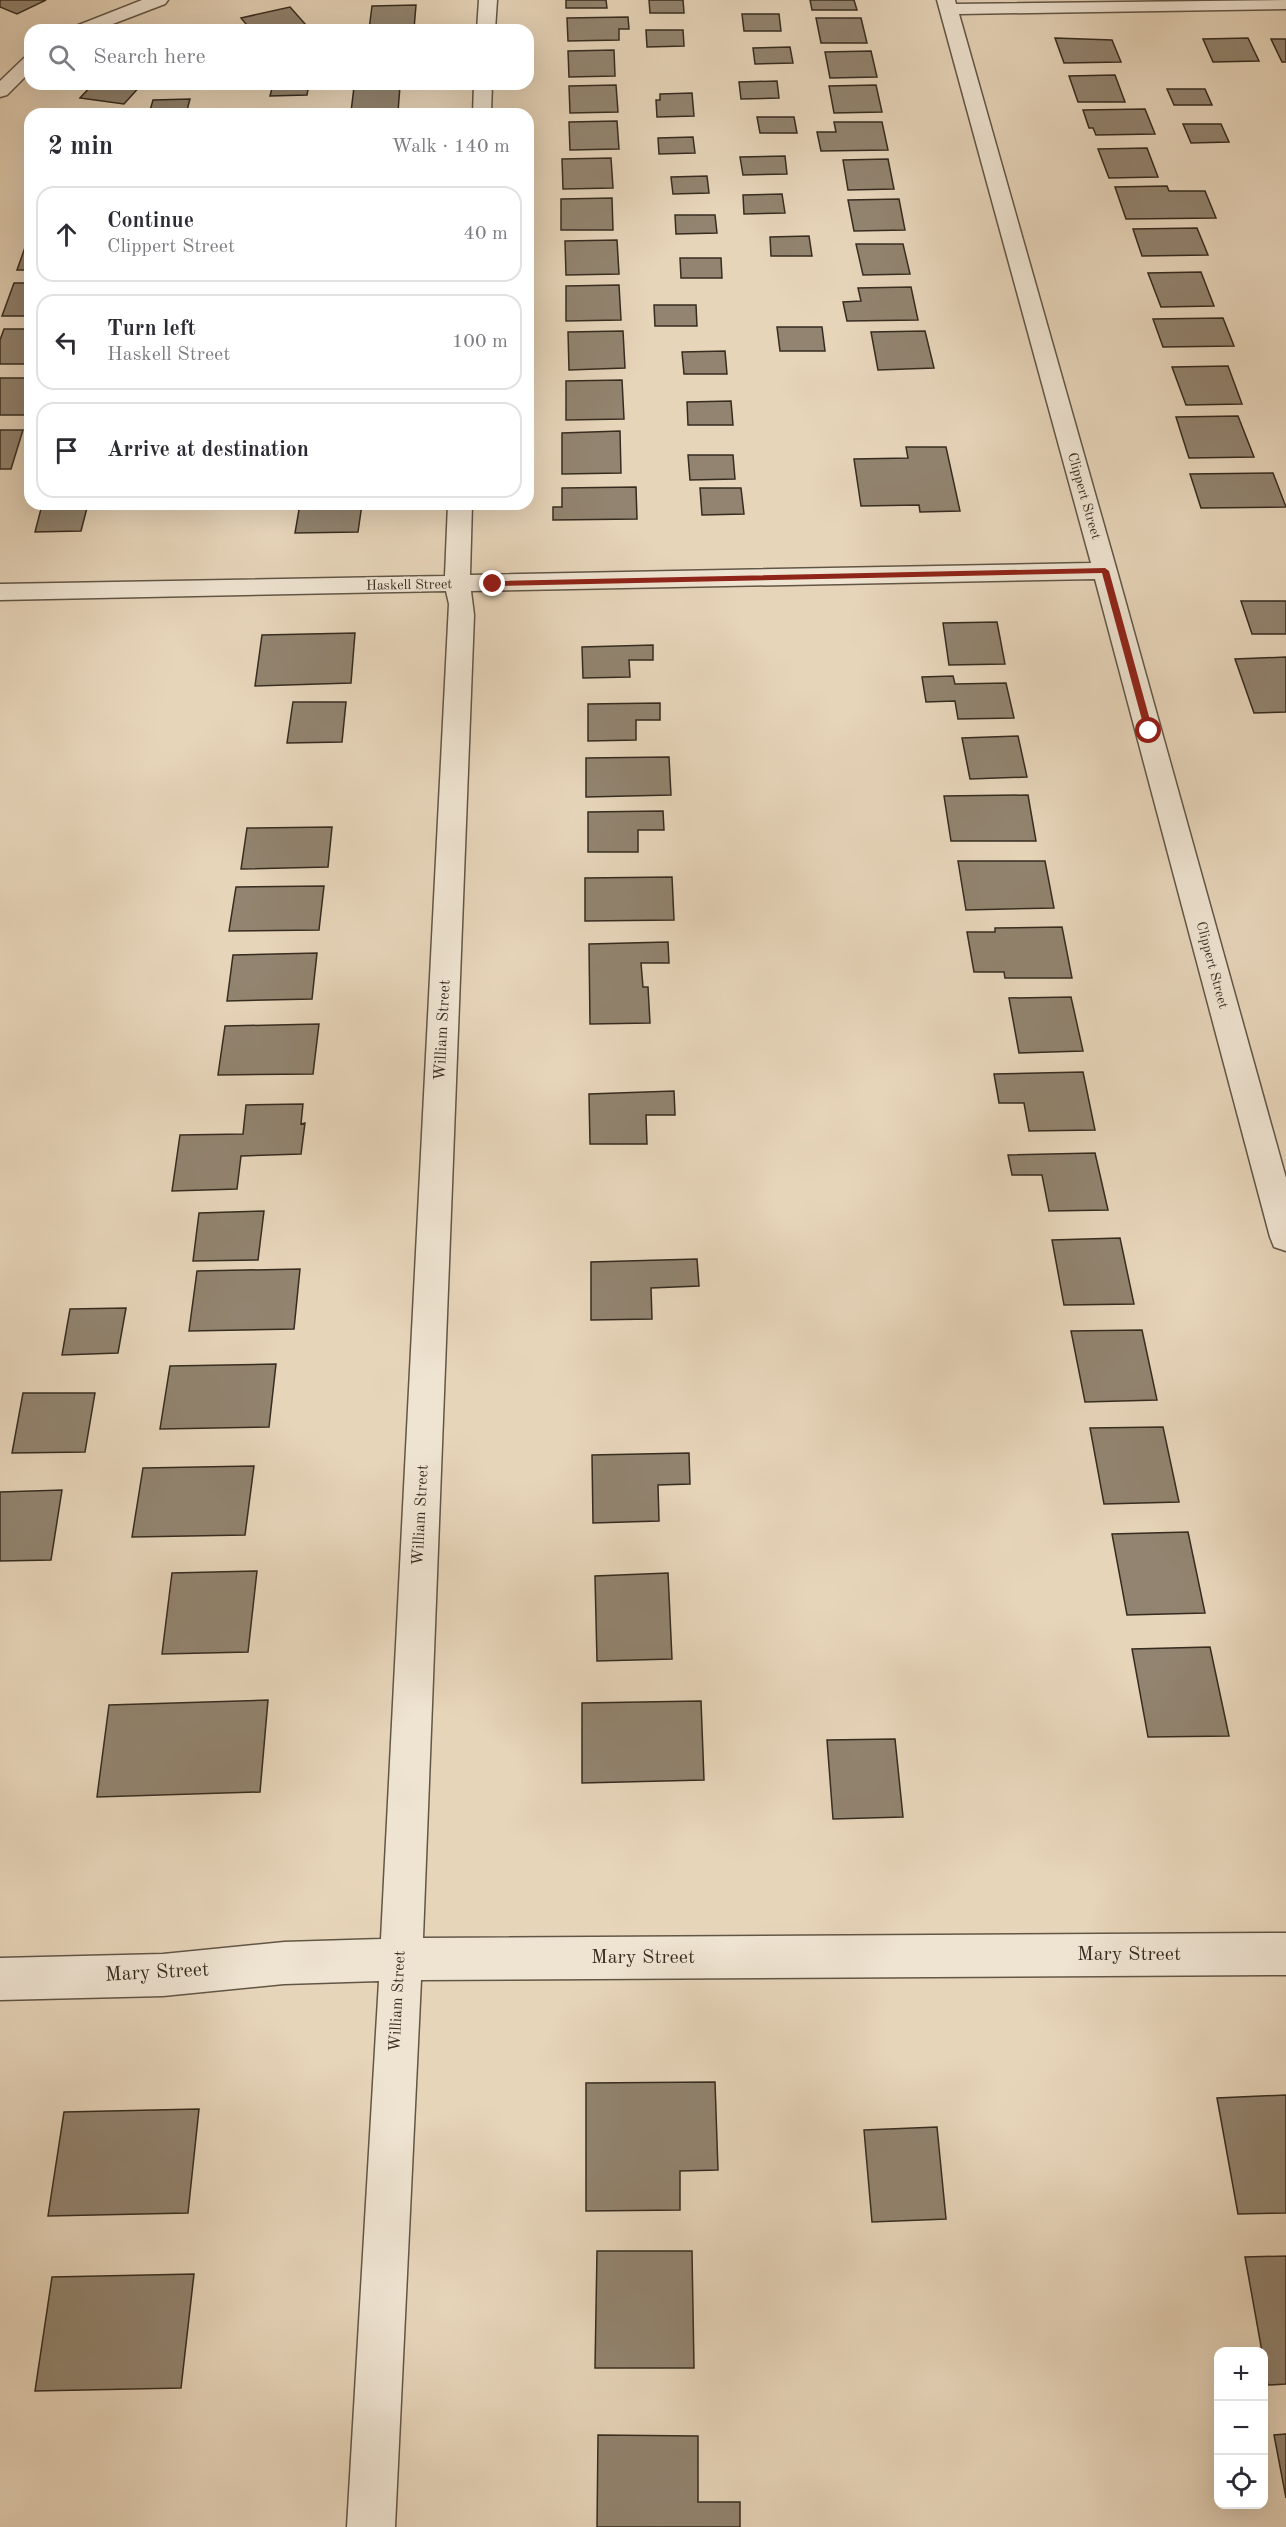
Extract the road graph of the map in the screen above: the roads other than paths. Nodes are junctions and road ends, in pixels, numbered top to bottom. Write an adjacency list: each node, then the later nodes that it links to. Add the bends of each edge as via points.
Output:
1 (159, 0): 5 (street)
2 (488, 0): 6 (street)
3 (947, 4): 4 (street); 12 (street, Clippert Street)
4 (1286, 4)
5 (96, 24)
6 (486, 24)
7 (24, 69): 9 (street)
8 (483, 90): 10 (street)
9 (0, 91)
10 (482, 108)
11 (459, 510): 13 (street, William Street)
12 (1105, 571): 13 (street, Haskell Street); 15 (street, Clippert Street)
13 (457, 584): 14 (street, Haskell Street); 17 (street, William Street, via 461,604)
14 (0, 592)
15 (1286, 1237)
16 (1286, 1954): 17 (street, Mary Street)
17 (400, 1959): 18 (street, Mary Street, via 285,1963 164,1975); 19 (street, William Street)
18 (0, 1979)
19 (371, 2527)

